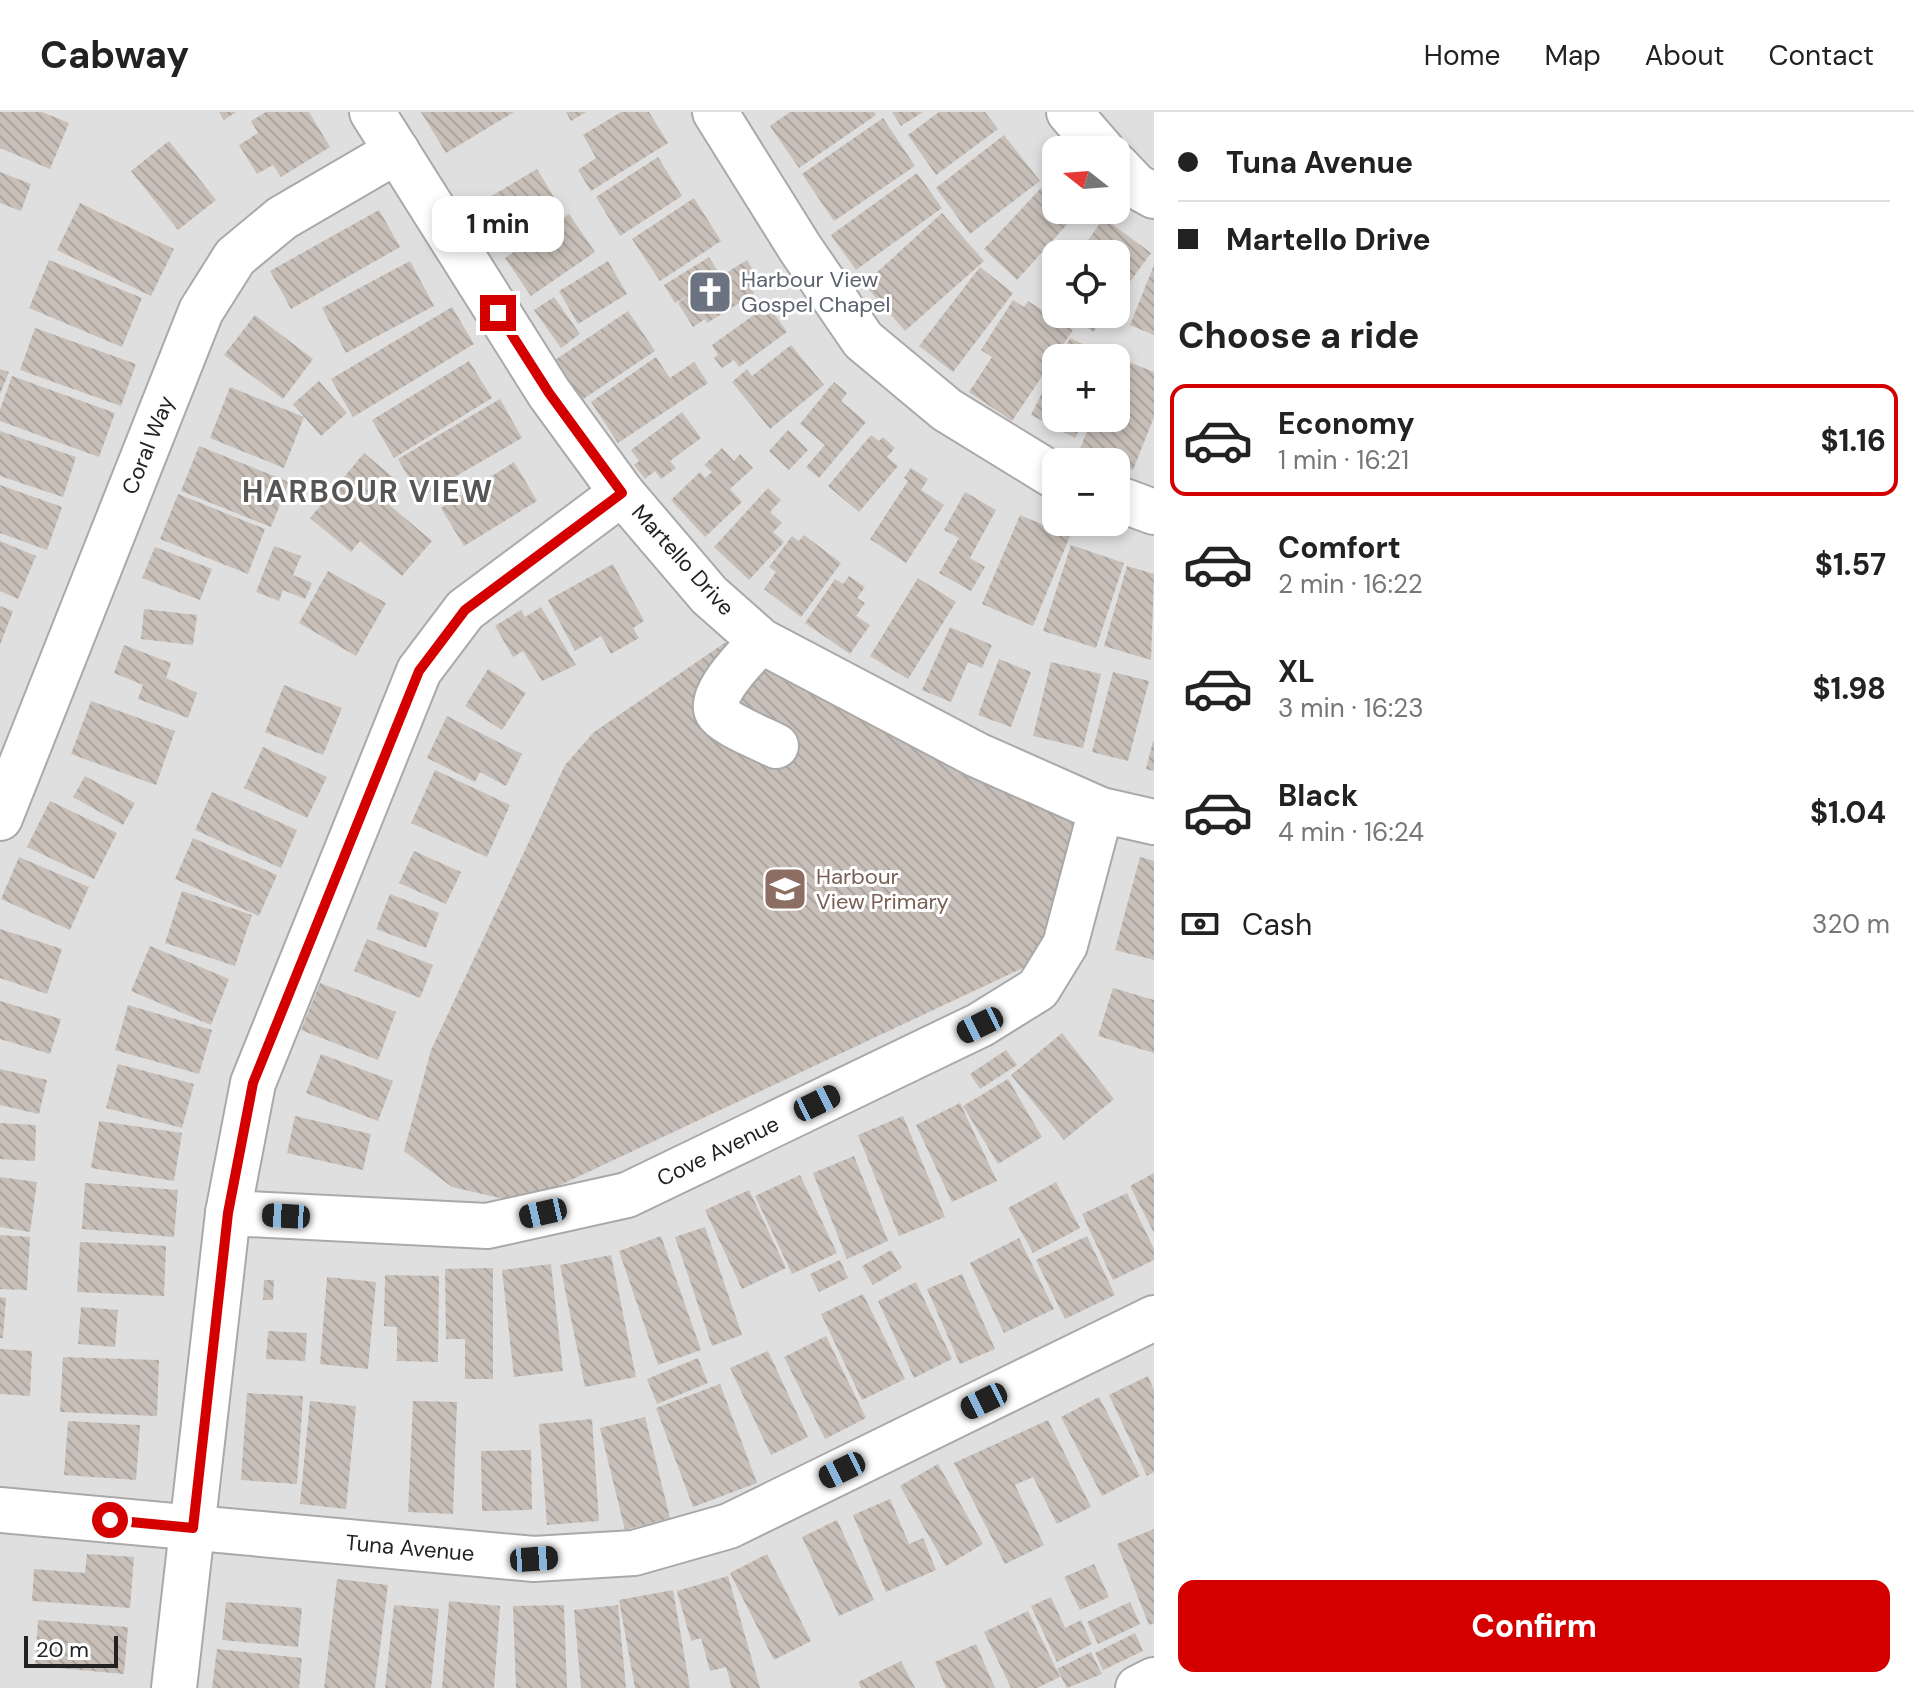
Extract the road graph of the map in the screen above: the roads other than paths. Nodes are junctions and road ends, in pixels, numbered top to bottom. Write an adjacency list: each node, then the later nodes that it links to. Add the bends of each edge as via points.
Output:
1 (372, 112): 5 (street, Martello Drive)
2 (715, 112): 8 (street, via 863,340 947,410)
3 (1069, 112): 4 (street)
4 (1090, 136)
5 (397, 151): 9 (street, Martello Drive, via 549,393); 15 (street, Coral Way, via 270,228 235,257 201,311)
6 (1130, 180): 7 (street)
7 (1154, 196)
8 (1042, 468)
9 (622, 493): 12 (street, Martello Drive, via 709,595); 17 (street, via 465,610 419,671 253,1083)
10 (1130, 503): 11 (street)
11 (1154, 512)
12 (761, 641): 13 (street, via 727,680 715,700 716,712); 14 (street, Martello Drive, via 977,755)
13 (776, 746)
14 (1101, 810): 16 (street, Martello Drive); 17 (street, Cove Avenue, via 1065,945 1038,989 980,1025 627,1195 487,1226)
15 (0, 818)
16 (1154, 822)
17 (228, 1213): 20 (street)
18 (1154, 1318): 20 (street, Tuna Avenue, via 729,1526 634,1553 534,1559)
19 (0, 1510): 20 (street, Tuna Avenue)
20 (193, 1528): 22 (street)
21 (1154, 1680): 23 (street)
22 (174, 1688)
23 (1138, 1688)

